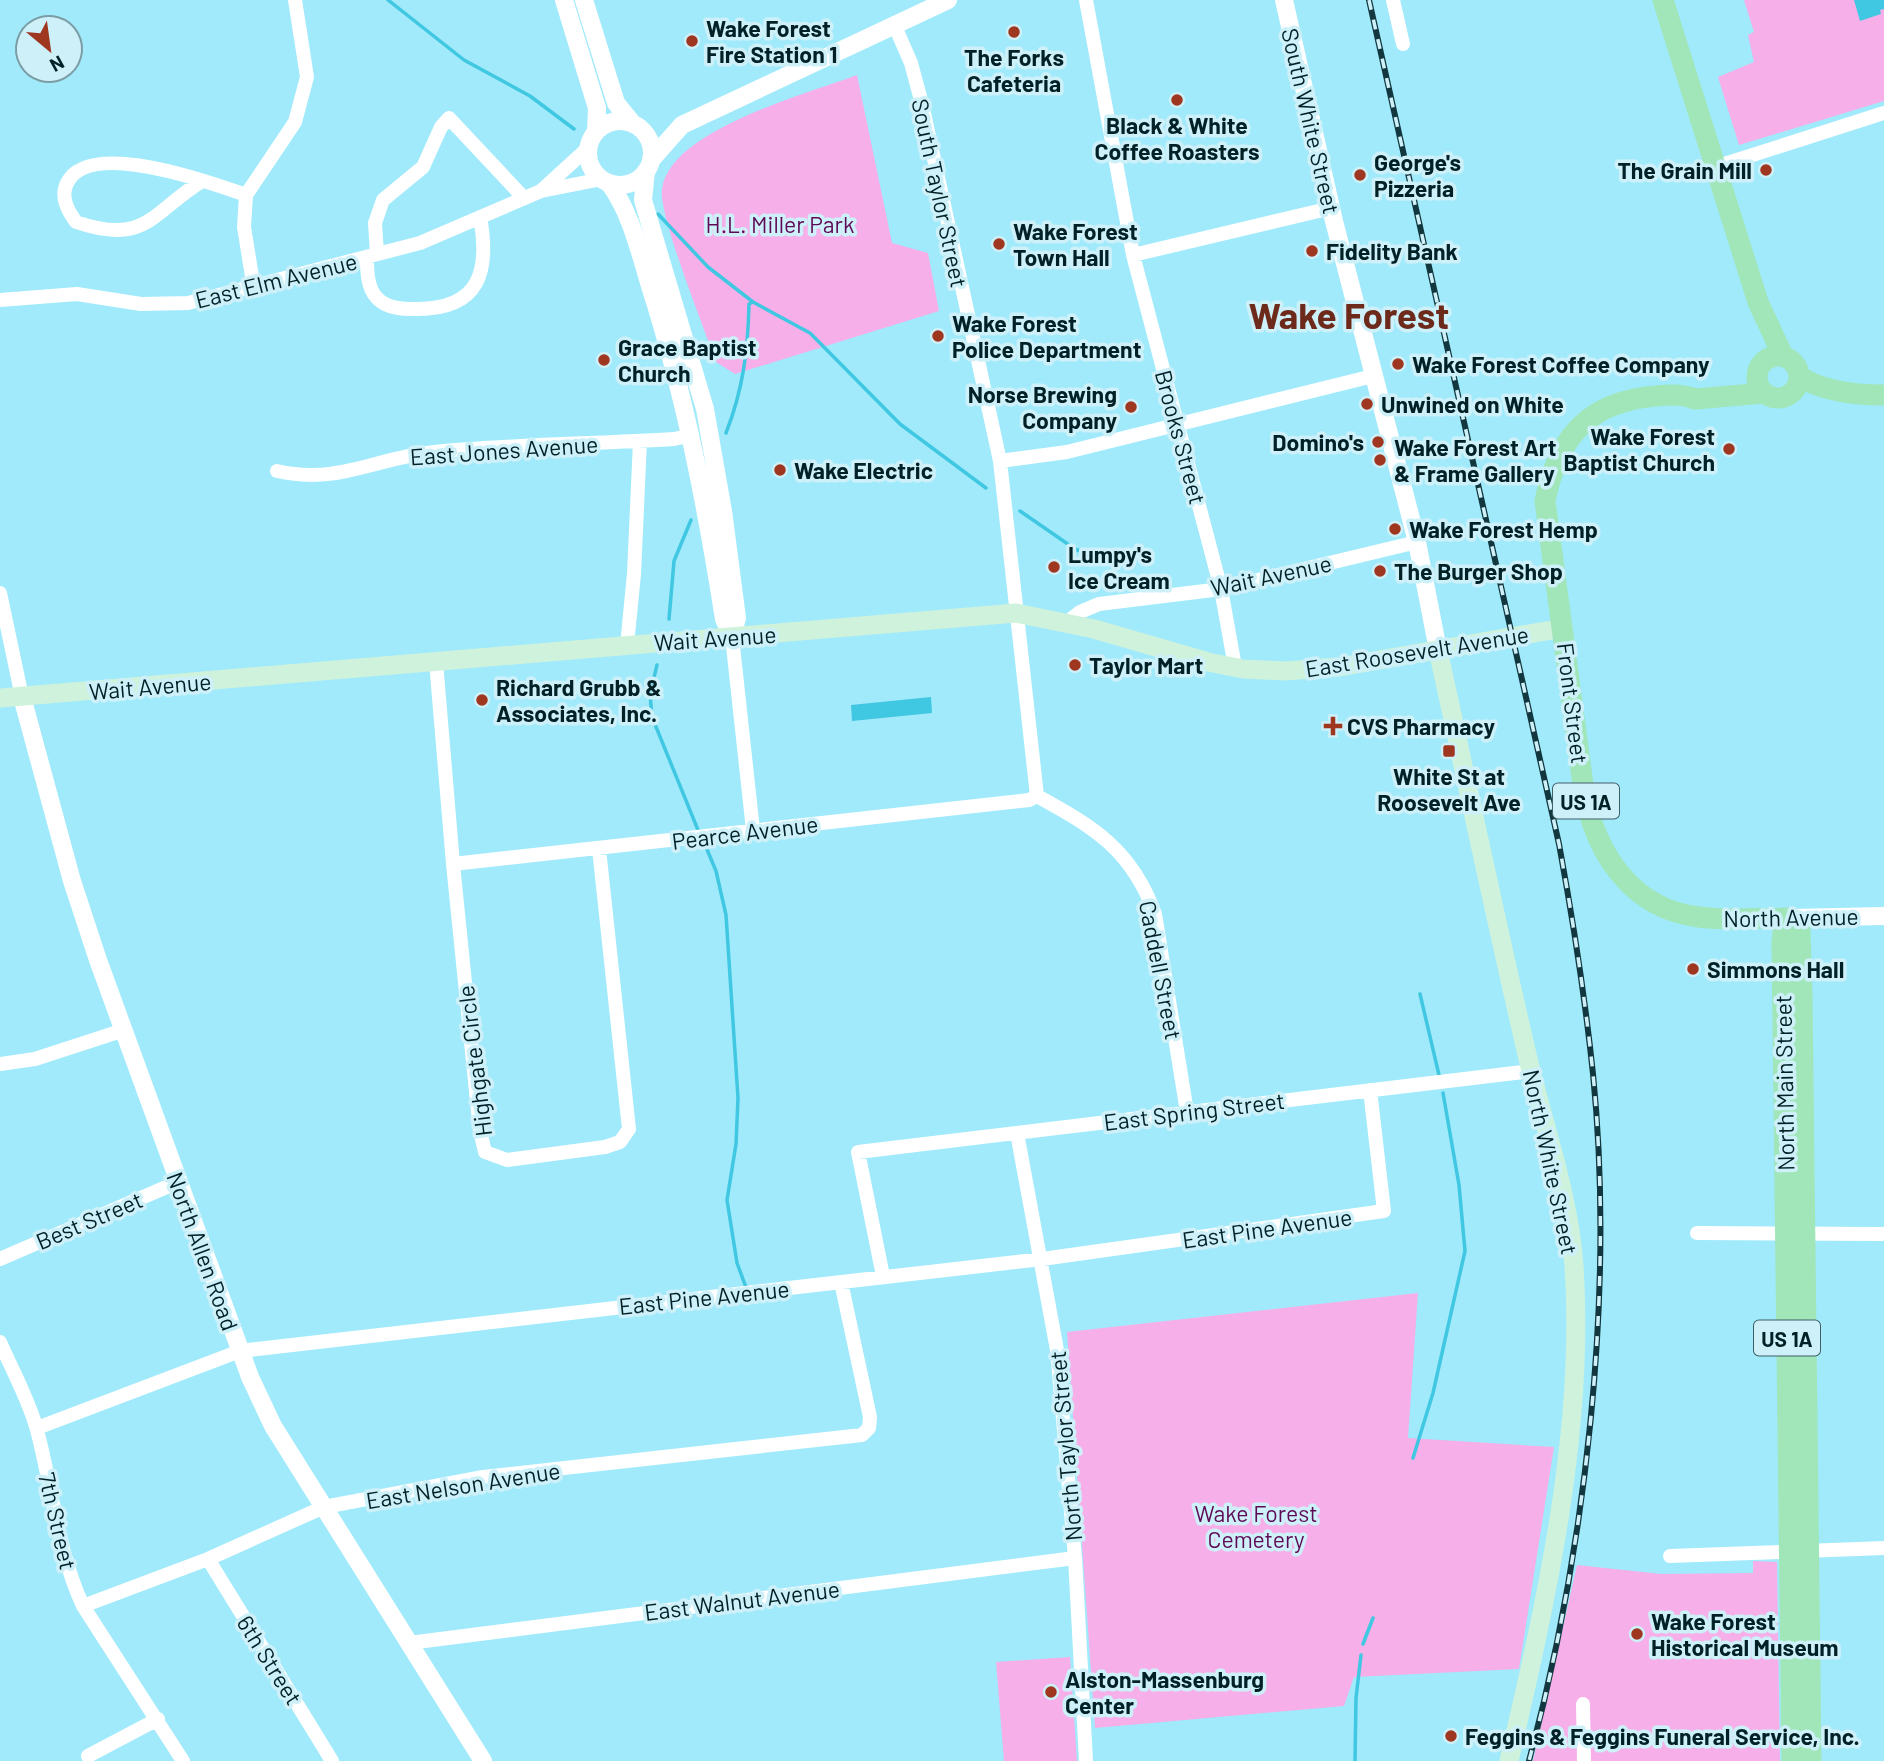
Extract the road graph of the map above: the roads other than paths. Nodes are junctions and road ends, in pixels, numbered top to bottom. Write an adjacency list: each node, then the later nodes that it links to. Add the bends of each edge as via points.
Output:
1 (295, 0): 20 (street, via 307,77 304,89 295,122)
2 (564, 0): 14 (street, via 597,108)
3 (584, 0): 13 (street, via 616,103)
4 (948, 0): 9 (street)
5 (1086, 0): 25 (street, Brooks Street)
6 (1284, 0): 22 (street, South White Street)
7 (1393, 0): 10 (street)
8 (1663, 0): 16 (main road)
9 (894, 24): 12 (street); 35 (street, South Taylor Street, via 922,104)
10 (1403, 44)
11 (1884, 113): 16 (street)
12 (682, 125): 13 (street); 15 (street)
13 (637, 127): 14 (street, via 612,122); 15 (street, via 652,150)
14 (592, 140): 18 (street, via 590,166); 19 (street, East Elm Avenue)
15 (649, 166): 18 (street, via 628,184); 43 (street, via 643,200 710,434 737,618)
16 (1715, 167): 28 (main road, via 1758,302)
17 (202, 181): 17 (street, via 140,165 88,167 73,173 65,185 64,200 76,222 124,229 152,222); 20 (street)
18 (605, 181): 19 (street, East Elm Avenue); 33 (street, via 624,203)
19 (541, 191): 21 (street, East Elm Avenue)
20 (246, 195): 26 (street, via 244,227)
21 (524, 198): 23 (street, East Elm Avenue); 24 (street, via 449,118 423,167 391,192 376,213)
22 (1331, 208): 25 (street); 29 (street, South White Street)
23 (480, 217): 24 (street, East Elm Avenue, via 420,243); 24 (street, via 485,262 469,294 454,304 424,309 389,306 376,298 369,285)
24 (372, 255): 26 (street, East Elm Avenue)
25 (1133, 255): 32 (street, Brooks Street)
26 (254, 289): 27 (street, East Elm Avenue, via 188,303 141,304 77,294)
27 (0, 300)
28 (1767, 372): 30 (main road, US 1A, via 1777,398); 30 (main road, via 1793,362); 42 (main road, Front Street / US 1A, via 1734,387 1622,402 1602,410 1569,438 1552,467 1545,501)
29 (1373, 376): 32 (street); 37 (street, South White Street)
30 (1794, 385): 31 (main road, via 1844,400)
31 (1874, 395)
32 (1177, 424): 35 (street, via 1067,452); 38 (street, Brooks Street)
33 (692, 435): 34 (street, East Jones Avenue); 43 (street, via 724,619)
34 (640, 441): 36 (street, East Jones Avenue, via 433,452 389,458 322,477); 44 (street)
35 (1000, 461): 40 (street, South Taylor Street)
36 (277, 471)
37 (1417, 542): 38 (street, Wait Avenue); 45 (street, South White Street)
38 (1221, 589): 41 (street, Wait Avenue, via 1099,604); 47 (street, Brooks Street)
39 (0, 593): 48 (street)
40 (1016, 613): 41 (main road, Wait Avenue); 43 (main road, Wait Avenue); 50 (street)
41 (1066, 623): 47 (main road, East Roosevelt Avenue)
42 (1563, 628): 45 (main road, East Roosevelt Avenue); 55 (main road, Front Street / US 1A, via 1584,792 1598,842 1621,877 1640,893 1667,909)
43 (732, 637): 44 (main road, Wait Avenue); 51 (street)
44 (627, 645): 46 (main road, Wait Avenue)
45 (1438, 650): 47 (main road, East Roosevelt Avenue, via 1314,670); 59 (main road, North White Street)
46 (436, 662): 48 (main road, Wait Avenue); 53 (street, Highgate Circle)
47 (1235, 667)
48 (22, 697): 49 (main road, Wait Avenue); 57 (street, North Allen Road, via 72,881)
49 (0, 698)
50 (1037, 796): 51 (street, Pearce Avenue); 61 (street, Caddell Street, via 1107,839 1125,856 1148,894)
51 (753, 830): 52 (street, Pearce Avenue)
52 (599, 849): 53 (street, Pearce Avenue); 53 (street, Highgate Circle, via 629,1129 620,1142 605,1147 507,1160 485,1152 481,1132)
53 (453, 864)
54 (1884, 916): 56 (street, North Avenue)
55 (1699, 917): 56 (main road, North Avenue / US 1A)
56 (1791, 918): 65 (main road, North Main Street / US 1A, via 1782,943)
57 (124, 1030): 58 (street, via 35,1059); 63 (street, North Allen Road)
58 (0, 1064)
59 (1531, 1071): 60 (street, East Spring Street); 89 (main road, North White Street, via 1572,1249 1574,1352 1555,1545)
60 (1370, 1090): 61 (street, East Spring Street); 68 (street, East Pine Avenue, via 1383,1211)
61 (1187, 1112): 62 (street, East Spring Street)
62 (1017, 1133): 68 (street, North Taylor Street); 69 (street, East Spring Street, via 858,1152)
63 (178, 1182): 67 (street, Best Street); 72 (street, North Allen Road)
64 (1697, 1233): 65 (street)
65 (1796, 1234): 66 (street); 76 (main road, North Main Street / US 1A)
66 (1884, 1234)
67 (0, 1259)
68 (1042, 1259): 69 (street, East Pine Avenue); 78 (street, North Taylor Street, via 1057,1350)
69 (883, 1276): 70 (street, East Pine Avenue)
70 (841, 1282): 72 (street, East Pine Avenue); 74 (street, East Nelson Avenue, via 870,1417 869,1428 862,1435 483,1477)
71 (0, 1342): 73 (street, 7th Street)
72 (240, 1351): 73 (street, East Pine Avenue); 74 (street, North Allen Road, via 273,1426)
73 (37, 1428): 80 (street, 7th Street, via 62,1551)
74 (324, 1507): 79 (street, East Nelson Avenue); 81 (street, North Allen Road)
75 (1884, 1548): 76 (street)
76 (1799, 1551): 77 (street); 91 (main road, North Main Street / US 1A); 92 (main road, North Main Street)
77 (1670, 1556)
78 (1075, 1558): 81 (street, East Walnut Avenue); 88 (street, North Taylor Street)
79 (208, 1559): 80 (street, East Nelson Avenue); 86 (street, 6th Street)
80 (83, 1606): 83 (street, 7th Street)
81 (409, 1643): 87 (street, North Allen Road)
82 (1583, 1704): 90 (street)
83 (158, 1719): 84 (street); 85 (street, 7th Street)
84 (88, 1756)
85 (183, 1761)
86 (332, 1761)
87 (483, 1761)
88 (1086, 1761)
89 (1509, 1761)
90 (1584, 1761)
91 (1792, 1761)
92 (1811, 1761)

